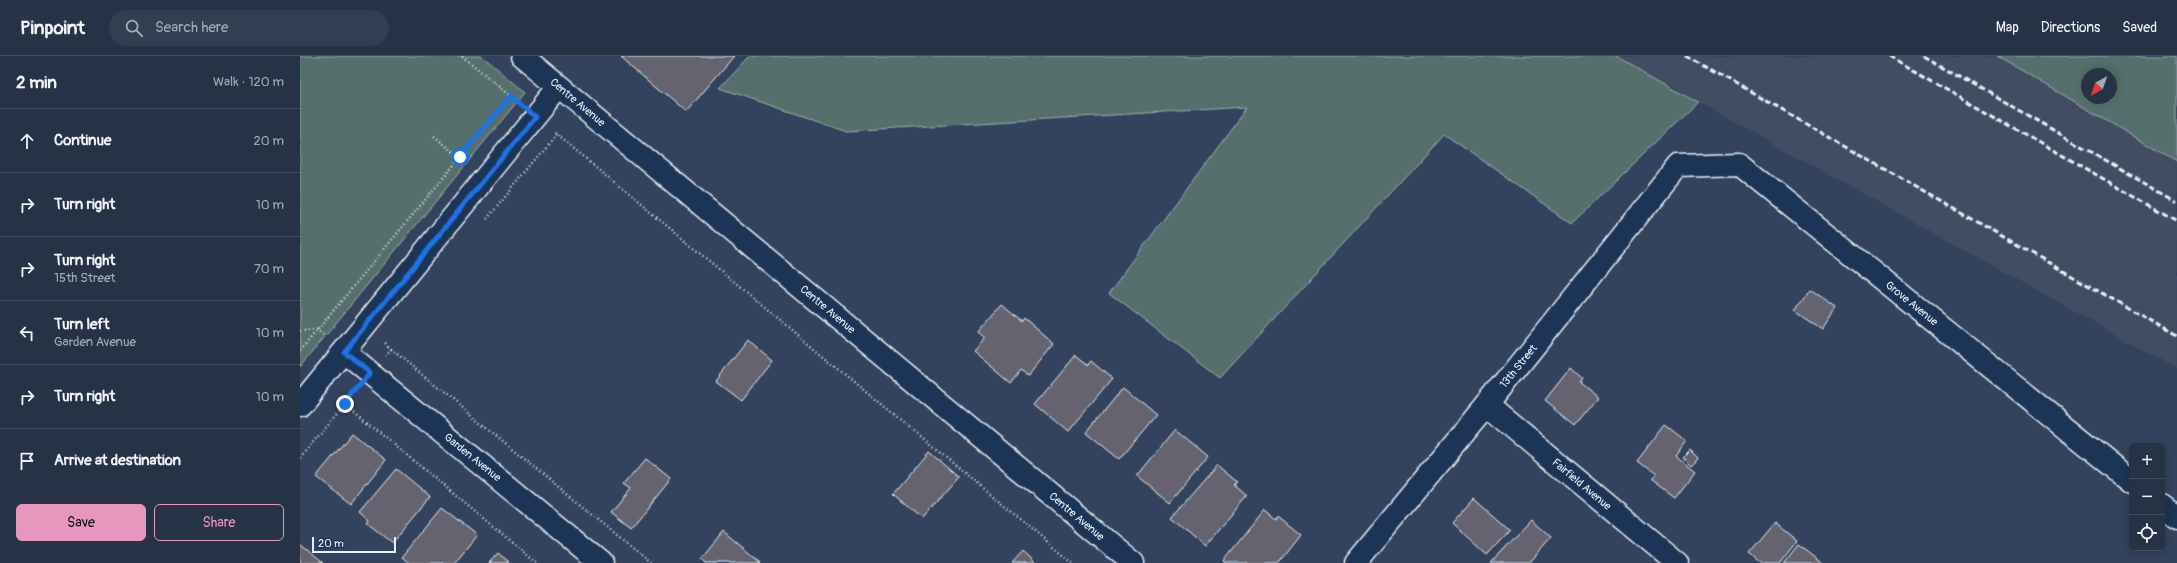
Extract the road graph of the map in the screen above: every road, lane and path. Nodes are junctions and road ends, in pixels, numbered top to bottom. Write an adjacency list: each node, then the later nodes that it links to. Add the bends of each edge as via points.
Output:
1 (462, 56): 4 (path)
2 (522, 56): 3 (street, Centre Avenue)
3 (559, 87): 5 (street); 27 (street, Centre Avenue)
4 (511, 96): 5 (path); 8 (path)
5 (535, 117): 6 (path); 14 (street)
6 (557, 134): 10 (path); 26 (path)
7 (434, 136): 8 (path)
8 (460, 157): 13 (path)
9 (1678, 166): 18 (street, 13th Street); 20 (street, Grove Avenue, via 1739,164)
10 (485, 222)
11 (389, 336): 12 (path, via 384,342)
12 (391, 349): 15 (path); 25 (path)
13 (300, 351)
14 (344, 352): 15 (street, Garden Avenue); 17 (street)
15 (370, 373): 16 (path); 24 (street, Garden Avenue)
16 (345, 404): 19 (path); 23 (path)
17 (300, 405)
18 (1487, 405): 28 (street, 13th Street); 29 (street, Fairfield Avenue)
19 (300, 458)
20 (2130, 479)
21 (2165, 507): 22 (street)
22 (2177, 517)
23 (537, 563)
24 (601, 563)
25 (651, 563)
26 (1073, 563)
27 (1133, 563)
28 (1356, 563)
29 (1677, 563)

